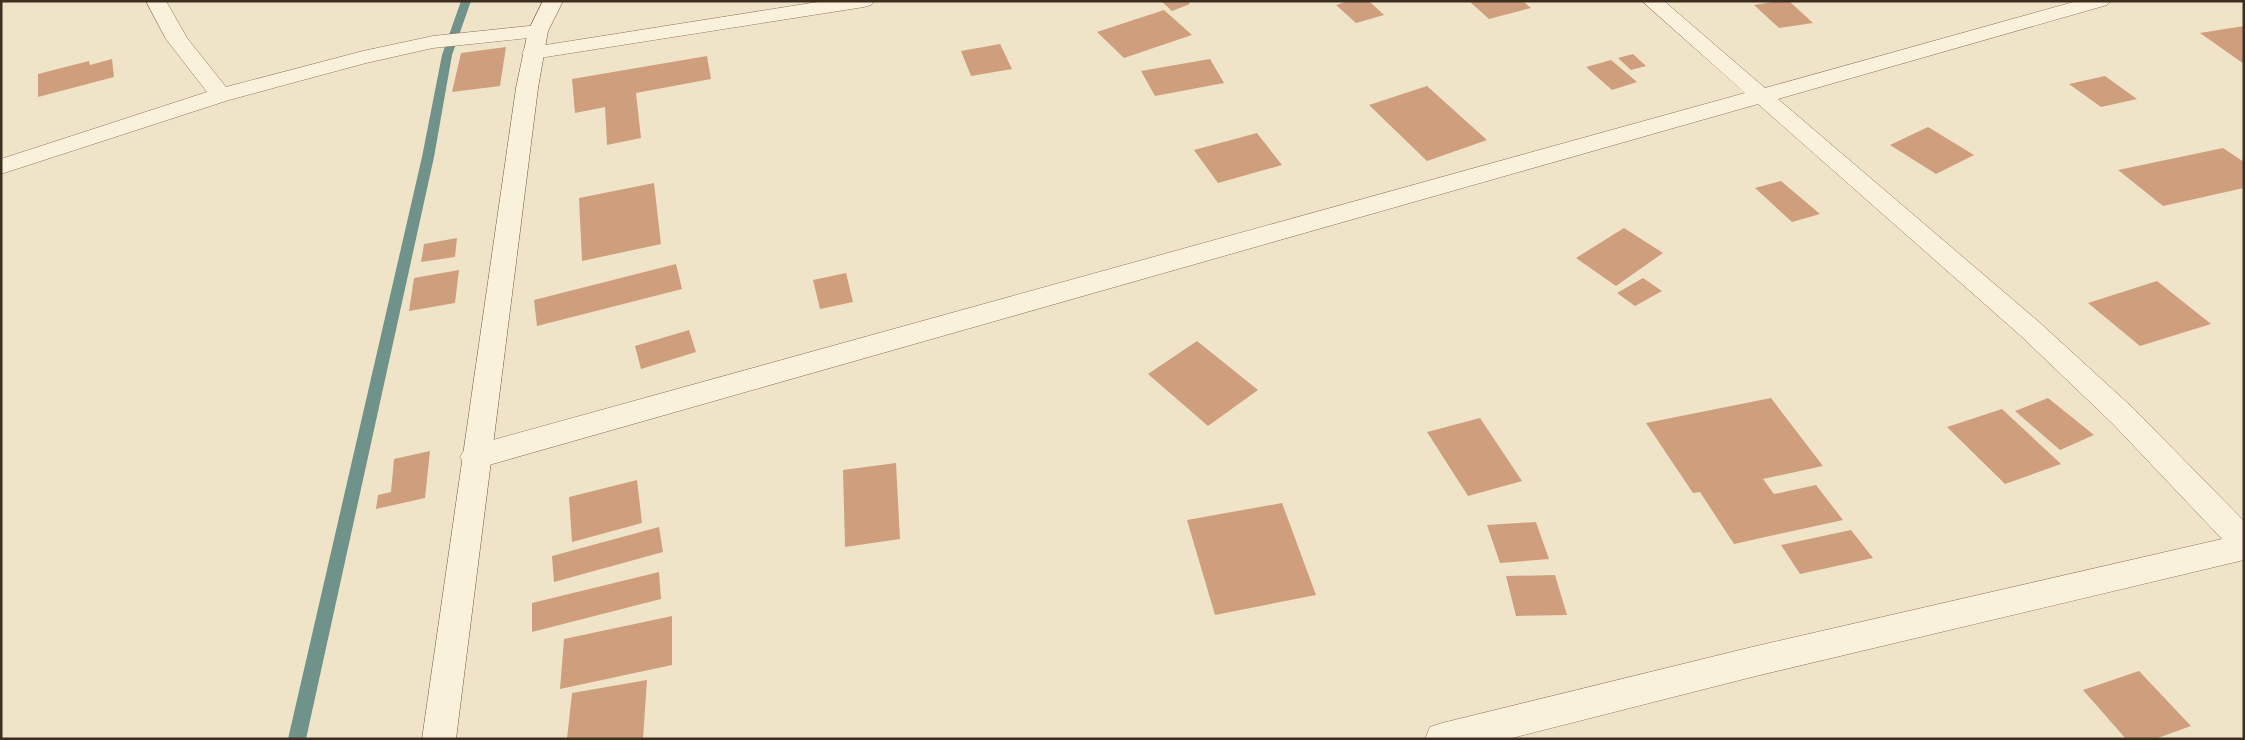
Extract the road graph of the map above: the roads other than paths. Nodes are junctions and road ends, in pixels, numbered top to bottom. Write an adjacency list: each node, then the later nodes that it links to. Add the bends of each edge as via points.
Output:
1 (156, 1): 7 (street, via 185,54)
2 (553, 1): 6 (street)
3 (864, 1): 6 (street)
4 (1652, 1): 8 (street)
5 (2100, 1): 8 (street)
6 (536, 42): 7 (street, via 472,37 432,42); 10 (street)
7 (221, 94): 9 (street)
8 (1761, 95): 10 (street); 11 (street, via 2030,329 2123,416)
9 (1, 167)
10 (475, 457): 13 (street)
11 (2244, 541)
12 (2244, 547): 14 (street, via 1752,662)
13 (439, 739)
14 (1442, 739)

